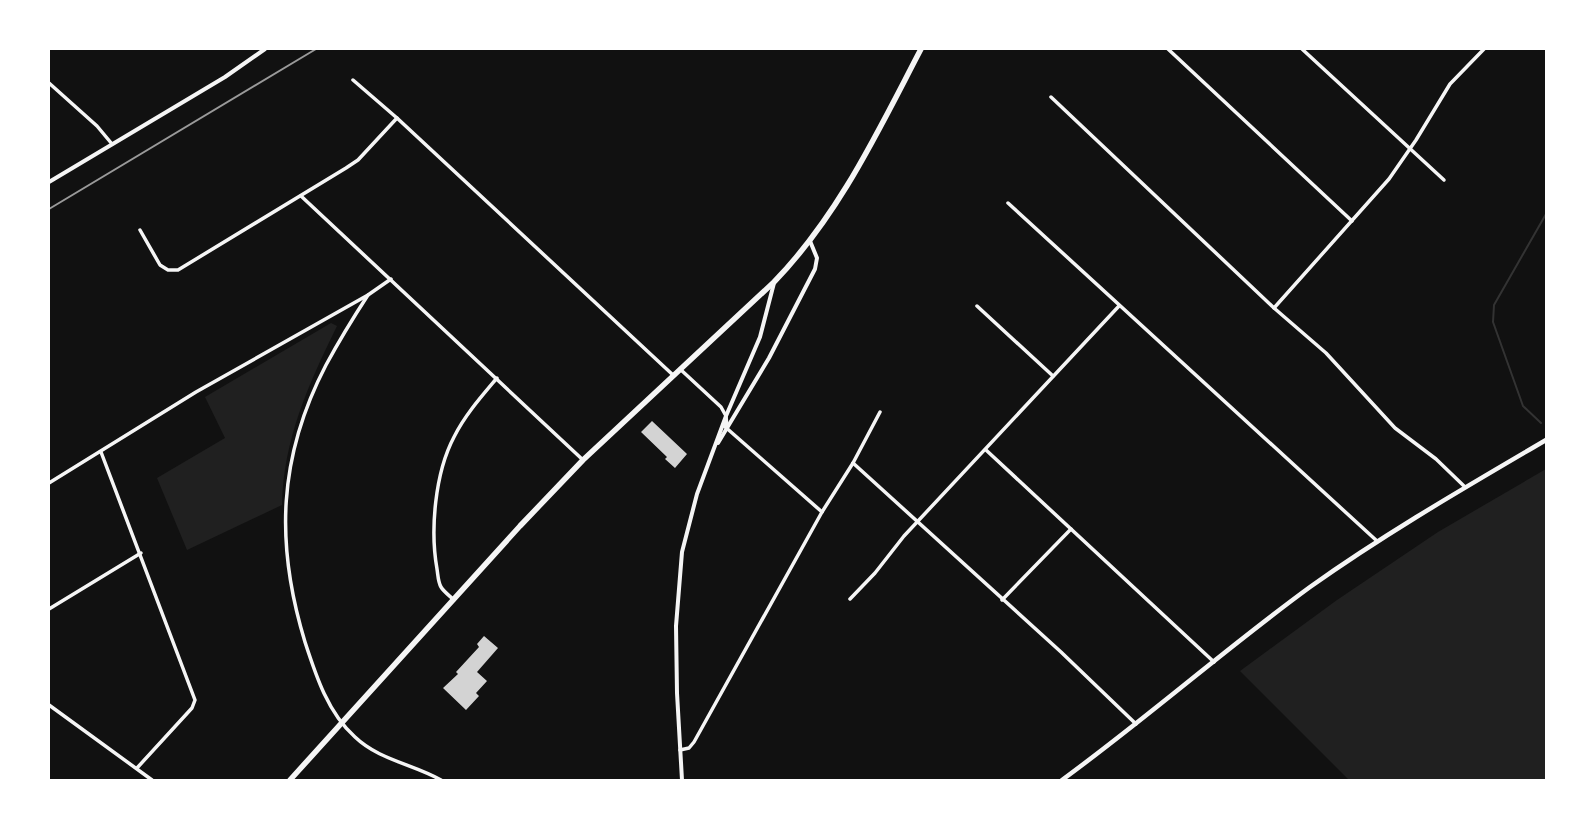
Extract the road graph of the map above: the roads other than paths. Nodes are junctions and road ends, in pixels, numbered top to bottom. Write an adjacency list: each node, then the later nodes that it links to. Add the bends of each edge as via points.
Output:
1 (265, 49): 10 (street, via 225,77)
2 (921, 49): 18 (main road, via 852,179)
3 (1168, 49): 16 (street)
4 (1302, 49): 11 (street)
5 (1484, 49): 11 (street, via 1450,84)
6 (353, 80): 9 (street)
7 (49, 82): 10 (street, via 97,126)
8 (1051, 97): 24 (street)
9 (397, 118): 14 (street, via 358,160); 26 (street)
10 (112, 144): 13 (street)
11 (1410, 149): 12 (street); 16 (street)
12 (1444, 180)
13 (49, 182)
14 (301, 196): 17 (street, via 178,270 168,270 160,265); 19 (street)
15 (1008, 203): 23 (street)
16 (1352, 221): 24 (street)
17 (140, 230)
18 (810, 241): 20 (main road); 32 (street, via 817,258 815,269 769,358)
19 (390, 279): 21 (street); 28 (street)
20 (774, 282): 25 (main road); 30 (street, via 760,337)
21 (368, 295): 36 (street, via 196,392); 52 (street, via 326,366 312,396 300,428 288,476 285,508 287,558 300,625 331,710)
22 (977, 306): 27 (street)
23 (1119, 306): 27 (street); 44 (street)
24 (1274, 308): 40 (street, via 1326,353 1395,428)
25 (680, 368): 26 (main road); 30 (street, via 721,407)
26 (673, 375): 37 (main road)
27 (1053, 376): 35 (street)
28 (497, 378): 37 (street); 47 (street, via 471,409 453,438 436,503 435,561 441,587)
29 (880, 412): 38 (street)
30 (726, 416): 31 (street); 32 (street)
31 (722, 425): 32 (street); 34 (street)
32 (727, 429): 34 (street); 41 (street)
33 (1546, 440): 40 (main road)
34 (715, 449): 54 (street, via 691,515 679,574 676,626)
35 (986, 450): 42 (street); 43 (street)
36 (101, 452): 39 (street); 45 (street)
37 (583, 460): 47 (main road)
38 (853, 463): 41 (street); 42 (street)
39 (49, 483)
40 (1465, 487): 44 (main road)
41 (822, 512): 54 (street, via 694,742 689,748)
42 (917, 522): 46 (street); 48 (street)
43 (1071, 529): 48 (street); 50 (street)
44 (1377, 542): 50 (main road, via 1297,597)
45 (141, 553): 49 (street); 55 (street, via 195,700 192,708)
46 (850, 599)
47 (454, 600): 52 (main road)
48 (1002, 600): 53 (street)
49 (49, 609)
50 (1214, 662): 53 (main road)
51 (49, 705): 55 (street)
52 (341, 724): 57 (main road); 58 (street, via 371,750)
53 (1136, 724): 60 (main road)
54 (680, 750): 59 (street)
55 (137, 768): 56 (street)
56 (152, 780)
57 (290, 780)
58 (441, 780)
59 (682, 780)
60 (1062, 780)

